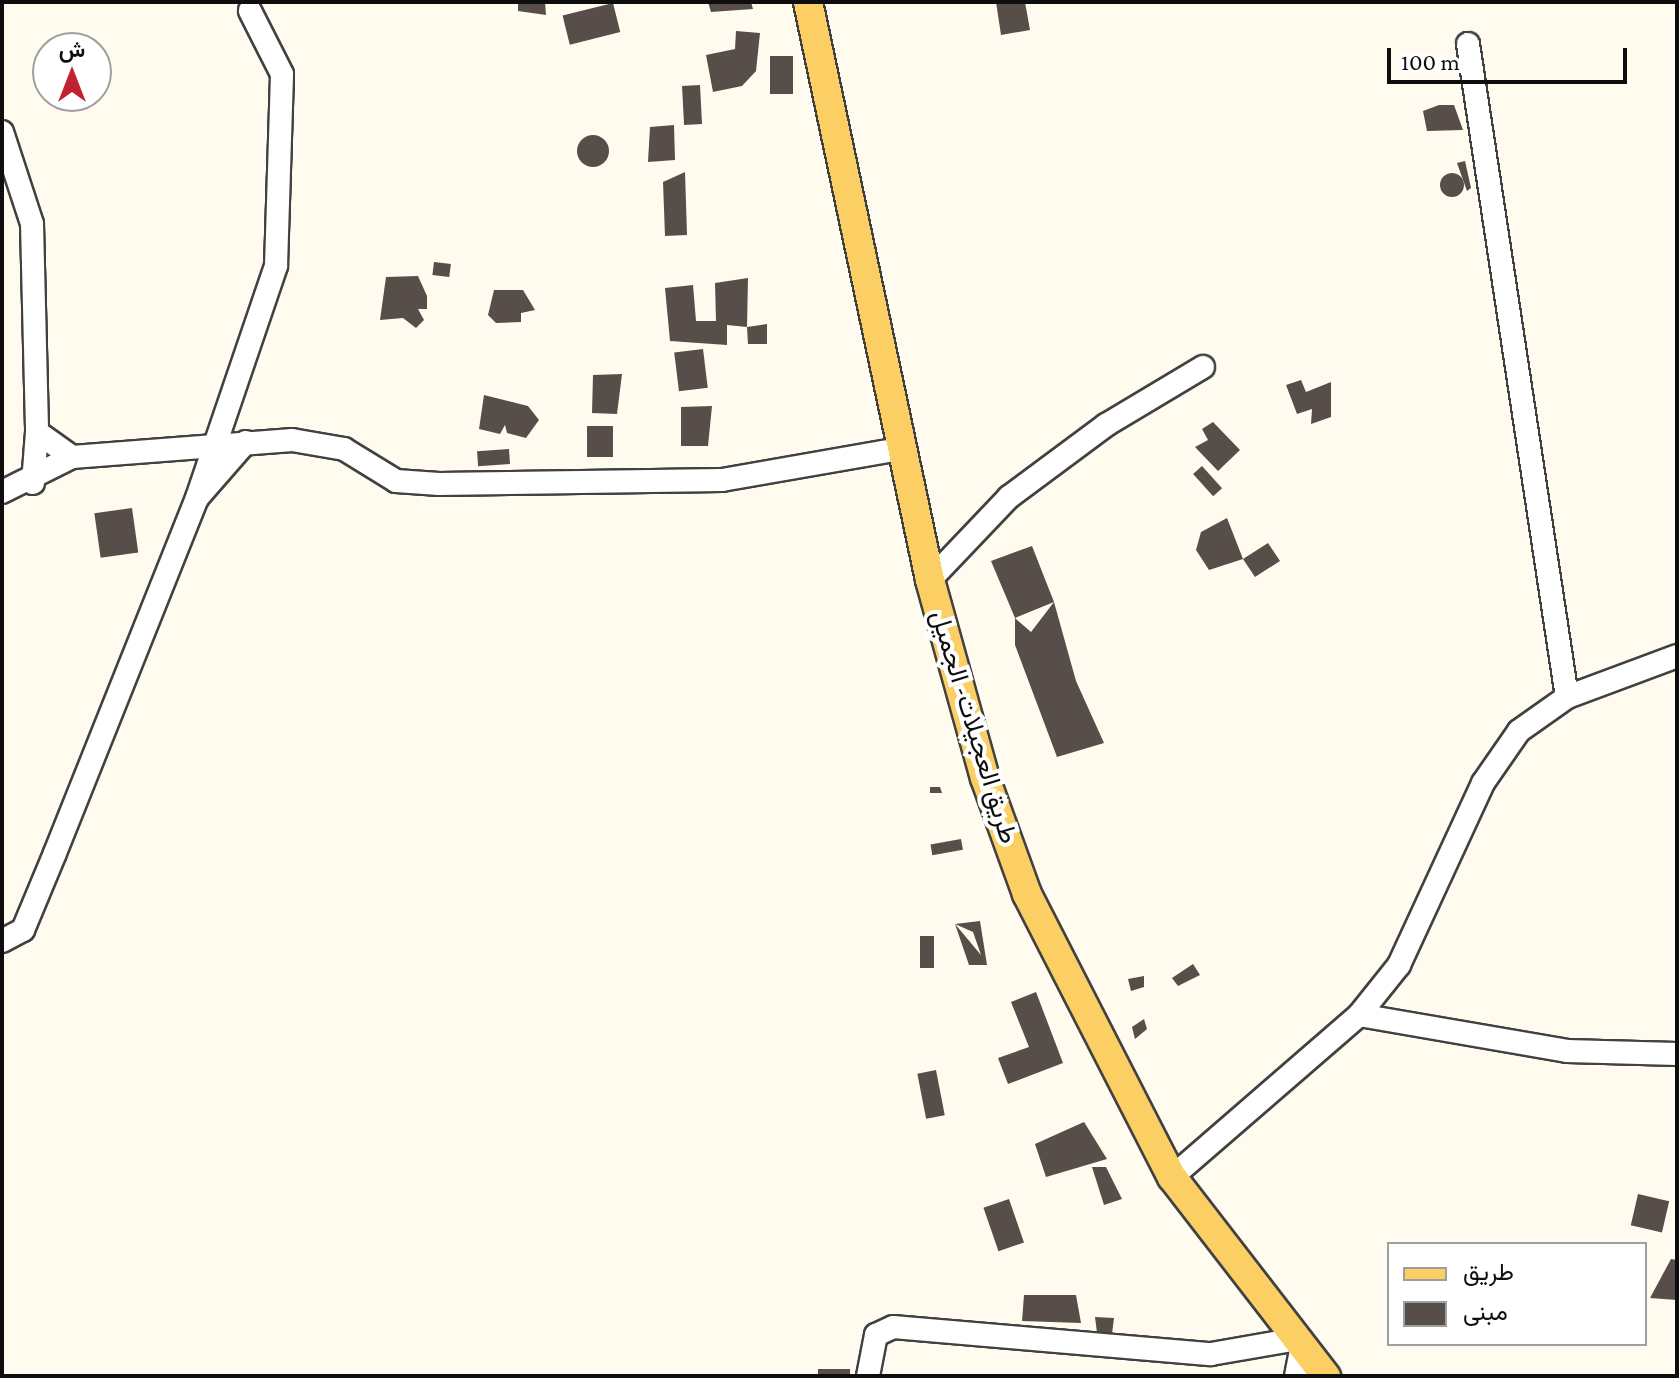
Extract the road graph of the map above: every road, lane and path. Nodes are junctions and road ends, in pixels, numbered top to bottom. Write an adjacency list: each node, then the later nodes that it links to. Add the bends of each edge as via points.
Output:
1 (808, 2): 9 (main road, طريق العجيلات- الجميل)
2 (250, 11): 8 (street, via 282,74 280,235 272,282)
3 (1468, 44): 16 (street)
4 (2, 132): 6 (street, via 32,224)
5 (1203, 367): 14 (street, via 1106,425 1009,497)
6 (37, 432): 10 (street); 11 (street)
7 (246, 442): 8 (street); 9 (street, via 330,445 396,481 439,484 722,480); 13 (street)
8 (213, 445): 10 (street); 13 (street)
9 (900, 449): 14 (main road, طريق العجيلات- الجميل)
10 (72, 457): 11 (street)
11 (33, 483): 12 (street)
12 (2, 492)
13 (197, 498): 17 (street, via 23,930)
14 (930, 580): 20 (main road, طريق العجيلات- الجميل, via 985,778 1027,894)
15 (1677, 656): 16 (street)
16 (1567, 697): 18 (street, via 1500,752 1423,921)
17 (2, 941)
18 (1359, 1015): 19 (street, via 1567,1051); 20 (street)
19 (1677, 1054)
20 (1172, 1177): 21 (main road, طريق العجيلات- الجميل)
21 (1296, 1355): 22 (street, via 1211,1354 893,1327 876,1335); 23 (main road, طريق العجيلات- الجميل)
22 (868, 1376)
23 (1326, 1376)

